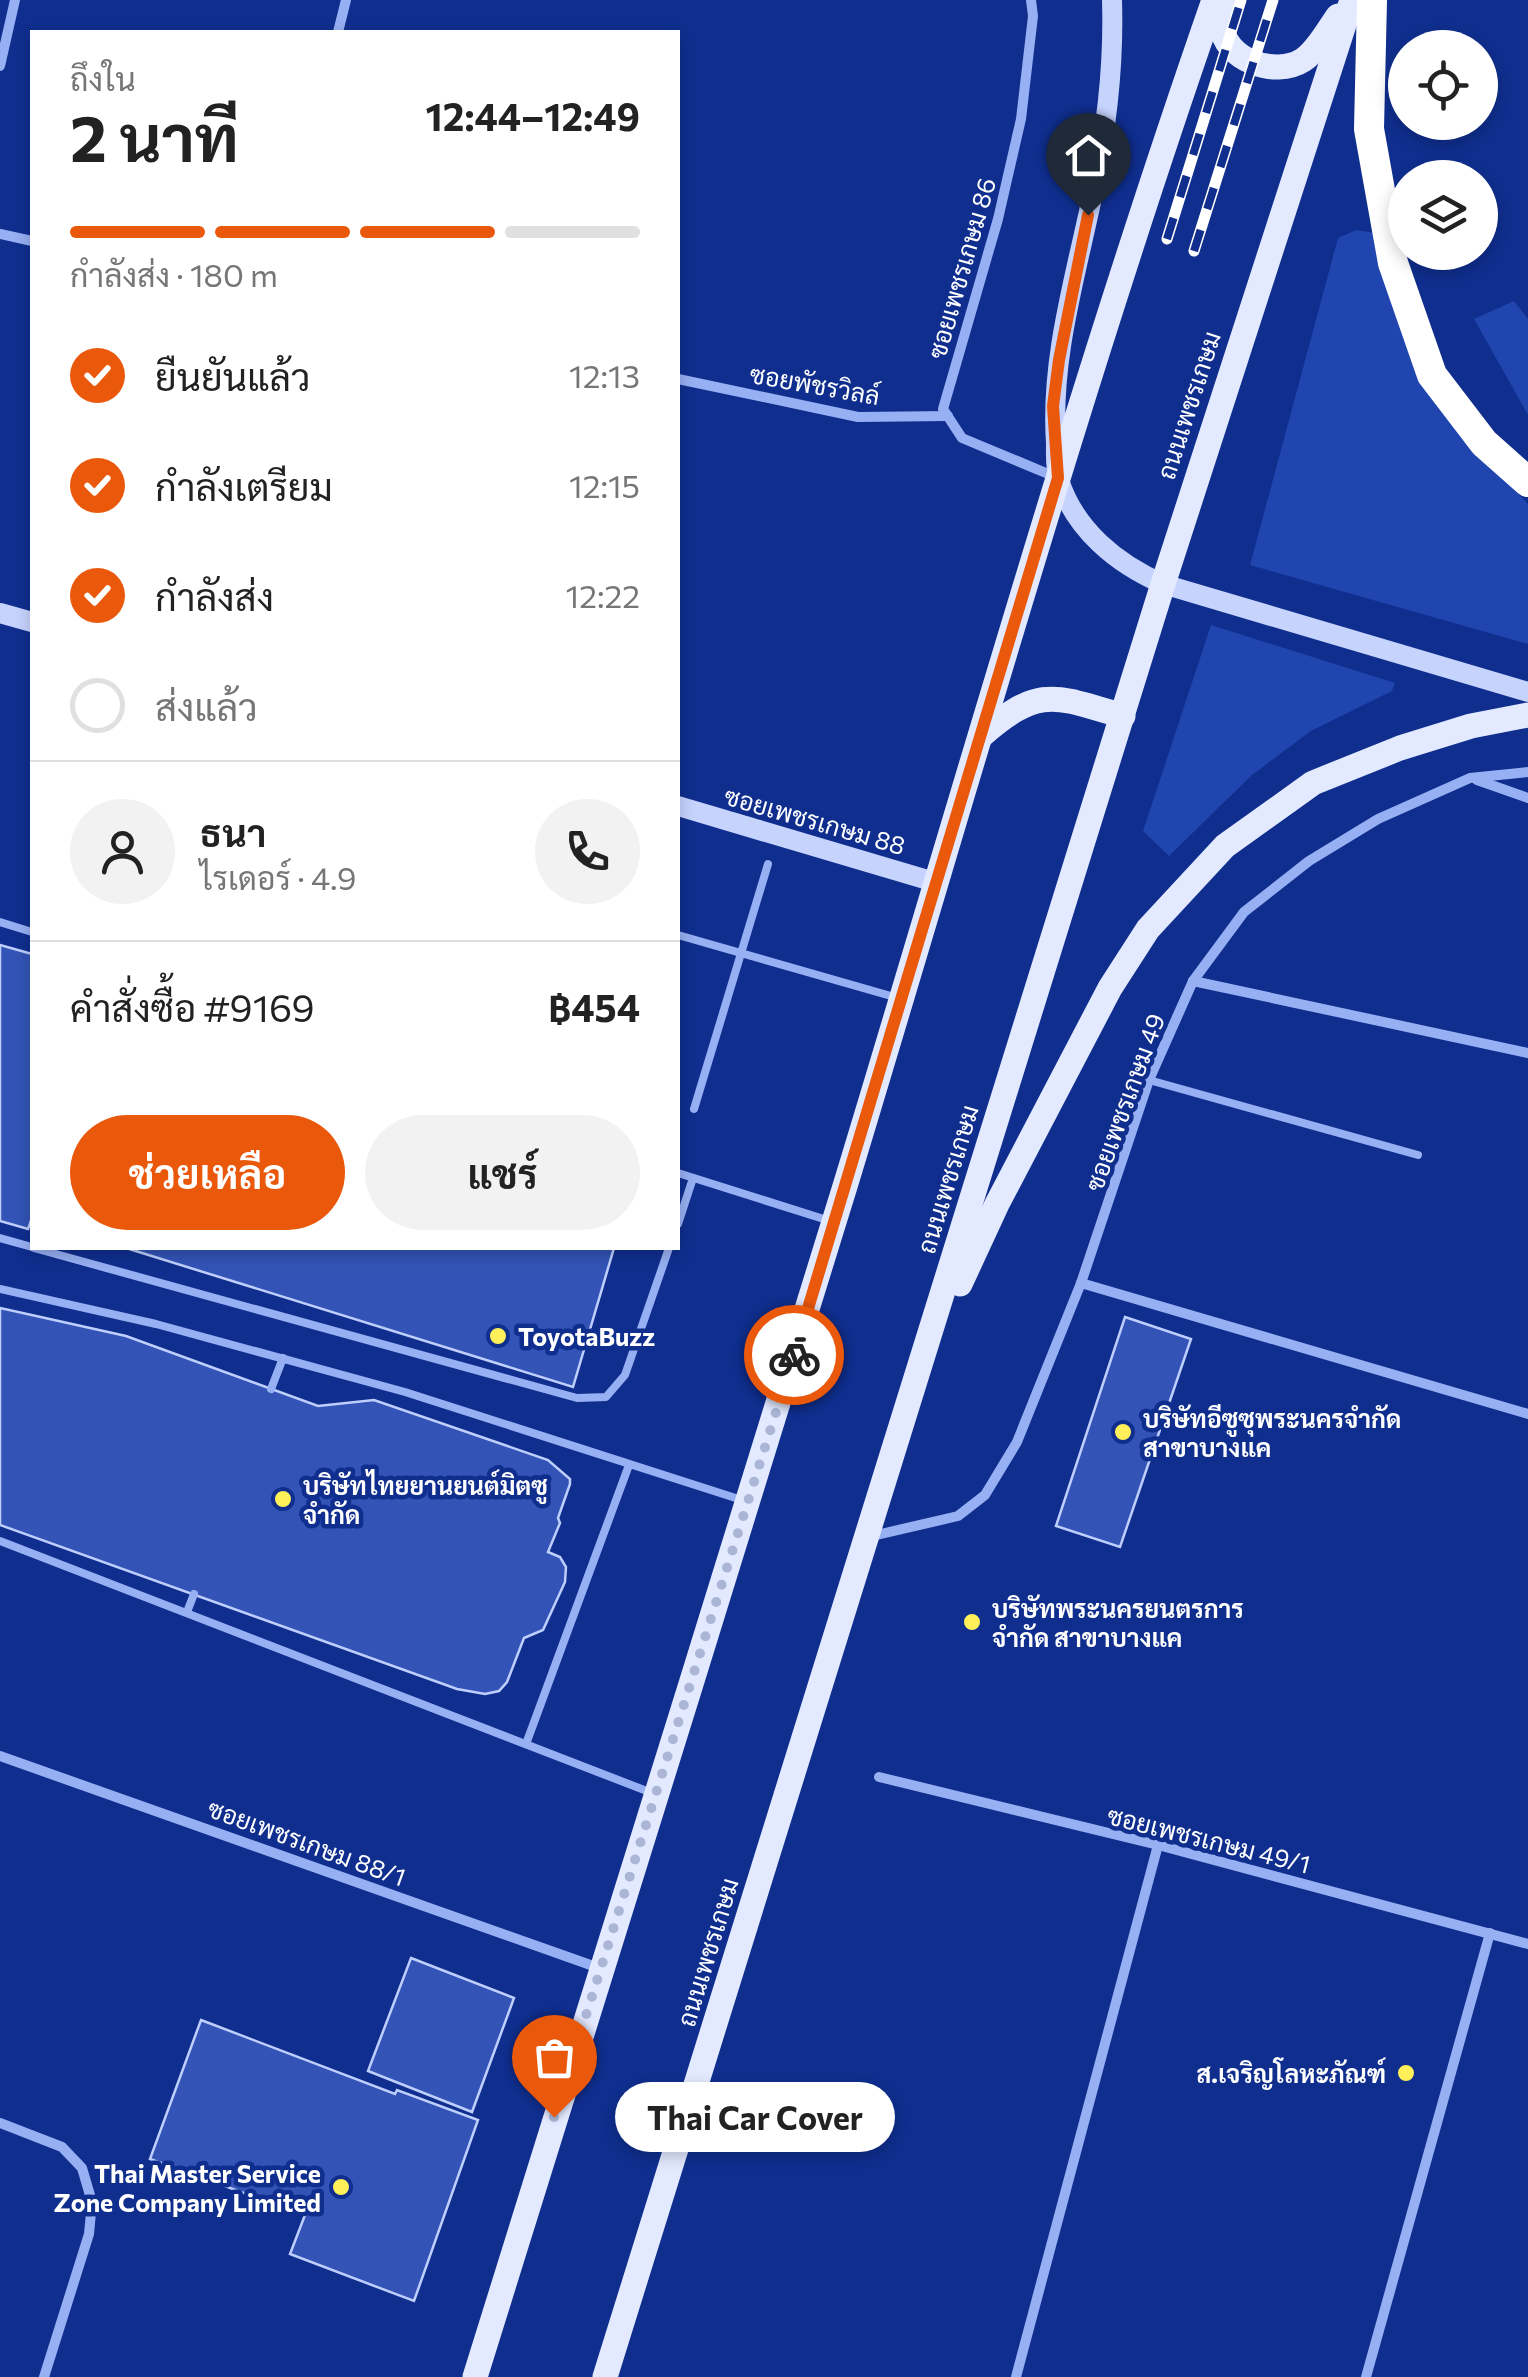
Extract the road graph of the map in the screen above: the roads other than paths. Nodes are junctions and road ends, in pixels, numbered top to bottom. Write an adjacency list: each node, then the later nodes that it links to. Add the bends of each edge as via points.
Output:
1 (16, 0): 10 (street)
2 (346, 0): 9 (street)
3 (1032, 0): 14 (street, ซอยเพชรเกษม 86, via 1021,119 948,381)
4 (1112, 0): 15 (main road, via 1110,88 1053,406)
5 (1214, 0): 15 (main road)
6 (1224, 0): 7 (main road, via 1221,26 1228,44 1266,67 1289,68 1307,58)
7 (1351, 0): 17 (main road, ถนนเพชรเกษม)
8 (1372, 0): 16 (highway, via 1369,129 1392,263 1432,375 1484,443)
9 (338, 30)
10 (0, 66)
11 (0, 234): 12 (street)
12 (30, 242)
13 (680, 379): 14 (street, ซอยพัชรวิลล์, via 858,417)
14 (948, 416): 15 (street, via 962,438)
15 (1058, 478): 17 (main road, via 1074,515 1110,554); 23 (main road)
16 (1528, 482)
17 (1163, 584): 20 (main road); 22 (main road, ถนนเพชรเกษม)
18 (0, 613): 19 (main road)
19 (30, 621)
20 (1528, 692)
21 (1528, 715): 51 (main road, via 1400,748 1313,782 1225,846 1148,929 1072,1056)
22 (1123, 716): 23 (main road, via 1064,700 1036,700 1011,710); 51 (main road, ถนนเพชรเกษม)
23 (982, 735): 29 (main road)
24 (1528, 772): 25 (street, ซอยเพชรเกษม 49)
25 (1470, 778): 26 (street); 34 (street, ซอยเพชรเกษม 49, via 1378,819 1310,861 1244,912)
26 (1528, 798)
27 (680, 807): 29 (main road, ซอยเพชรเกษม 88)
28 (768, 864): 33 (lane)
29 (938, 882): 35 (main road)
30 (0, 922): 31 (lane)
31 (30, 931)
32 (680, 936): 33 (lane)
33 (743, 953): 35 (lane); 38 (lane)
34 (1192, 981): 36 (street); 37 (street, ซอยเพชรเกษม 49)
35 (902, 1000): 43 (main road)
36 (1528, 1053)
37 (1149, 1080): 39 (lane); 48 (street, ซอยเพชรเกษม 49)
38 (694, 1110)
39 (1418, 1155)
40 (680, 1174): 41 (lane)
41 (693, 1178): 42 (lane); 43 (lane)
42 (680, 1218)
43 (834, 1222): 55 (main road)
44 (0, 1238): 45 (lane)
45 (30, 1246)
46 (44, 1250): 47 (lane, via 577,1398 606,1397 625,1375)
47 (668, 1250)
48 (1080, 1283): 53 (street); 56 (street, ซอยเพชรเกษม 49, via 1017,1442 985,1495 958,1516)
49 (0, 1288): 50 (lane)
50 (283, 1358): 52 (lane); 54 (lane)
51 (918, 1374): 56 (main road, ถนนเพชรเกษม)
52 (271, 1389)
53 (1528, 1414)
54 (629, 1464): 55 (lane); 60 (lane)
55 (749, 1502): 63 (main road)
56 (867, 1537): 71 (main road, ถนนเพชรเกษม)
57 (0, 1542): 59 (lane)
58 (194, 1594): 59 (lane)
59 (187, 1612): 60 (lane)
60 (526, 1744): 63 (lane)
61 (0, 1756): 67 (street, ซอยเพชรเกษม 88/1)
62 (879, 1777): 64 (street, ซอยเพชรเกษม 49/1)
63 (656, 1795): 67 (main road)
64 (1158, 1845): 65 (street, ซอยเพชรเกษม 49/1); 72 (street)
65 (1490, 1933): 66 (street, ซอยเพชรเกษม 49/1); 73 (street)
66 (1528, 1944)
67 (600, 1968): 70 (main road)
68 (0, 2123): 69 (street, via 62,2147 82,2168 92,2202 89,2234)
69 (44, 2377)
70 (474, 2377)
71 (605, 2377)
72 (1016, 2377)
73 (1366, 2377)

